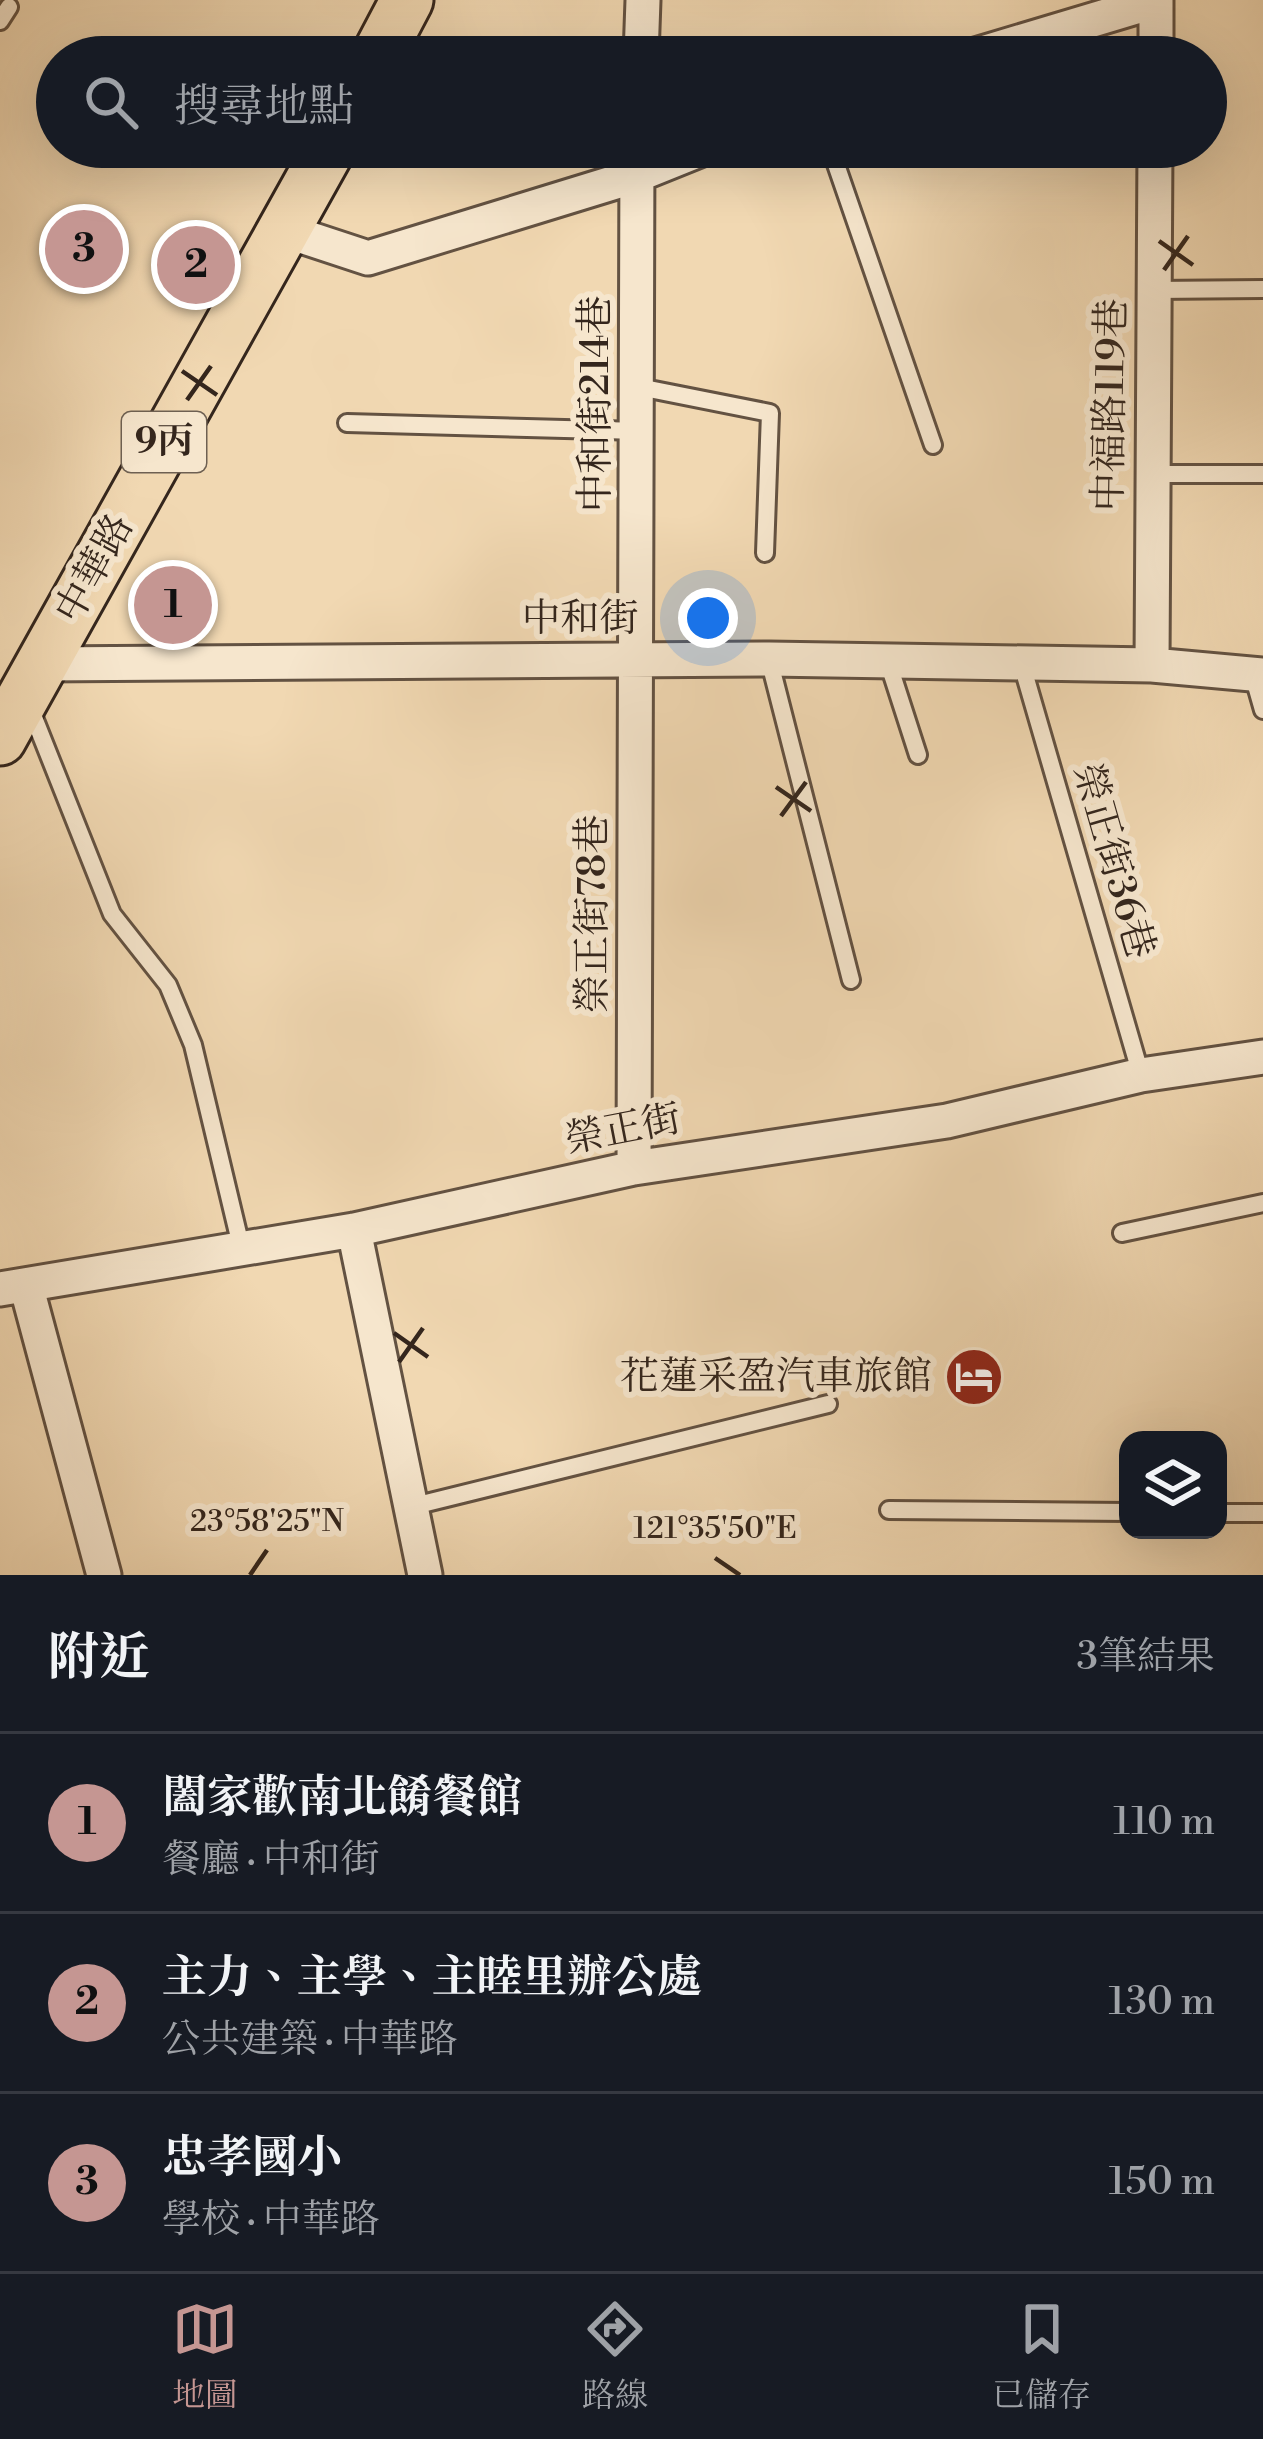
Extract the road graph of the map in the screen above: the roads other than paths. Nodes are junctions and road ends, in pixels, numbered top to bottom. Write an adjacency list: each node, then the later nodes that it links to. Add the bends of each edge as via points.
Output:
1 (407, 0): 4 (main road)
2 (643, 0): 5 (street)
3 (1156, 0): 6 (street); 7 (street)
4 (388, 36)
5 (642, 36)
6 (1038, 36)
7 (1156, 36)
8 (319, 168): 13 (main road, 中華路 / 9丙)
9 (619, 168): 13 (street, via 368,258)
10 (636, 168): 16 (street, 中和街214巷)
11 (837, 168): 19 (lane)
12 (1155, 168): 15 (street, 中福路119巷)
13 (286, 231): 29 (main road, 中華路 / 9丙)
14 (1263, 289): 15 (lane)
15 (1154, 290): 20 (street, 中福路119巷)
16 (639, 387): 18 (street, 中和街214巷); 22 (lane, via 770,413)
17 (347, 423): 18 (lane)
18 (640, 431): 24 (street, 中和街214巷)
19 (933, 446)
20 (1152, 474): 21 (lane); 26 (street, 中福路119巷)
21 (1263, 474)
22 (765, 554)
23 (769, 659): 24 (street, 中和街); 25 (street, 中和街); 33 (lane)
24 (636, 661): 29 (street, 中和街); 36 (street, 榮正街78巷)
25 (888, 662): 27 (street, 中和街); 32 (lane)
26 (1152, 664): 27 (street, 中和街); 28 (street, 中和街)
27 (1022, 665): 35 (lane, 榮正街36巷)
28 (1258, 675): 30 (lane)
29 (33, 679): 31 (main road, 中華路 / 9丙); 40 (lane, via 112,914 168,986 193,1045)
30 (1263, 710)
31 (0, 740)
32 (918, 755)
33 (851, 980)
34 (1263, 1057): 35 (street, 榮正街)
35 (1141, 1075): 36 (street, 榮正街, via 946,1121)
36 (634, 1168): 38 (street, 榮正街)
37 (1263, 1203): 39 (lane)
38 (354, 1230): 40 (street, 榮正街); 43 (street)
39 (1122, 1233)
40 (242, 1246): 41 (street, 榮正街)
41 (13, 1287): 48 (street)
42 (828, 1404): 43 (lane)
43 (414, 1505): 49 (street)
44 (889, 1510): 45 (lane)
45 (1119, 1512)
46 (1227, 1513): 47 (lane)
47 (1263, 1513)
48 (104, 1575)
49 (425, 1575)

